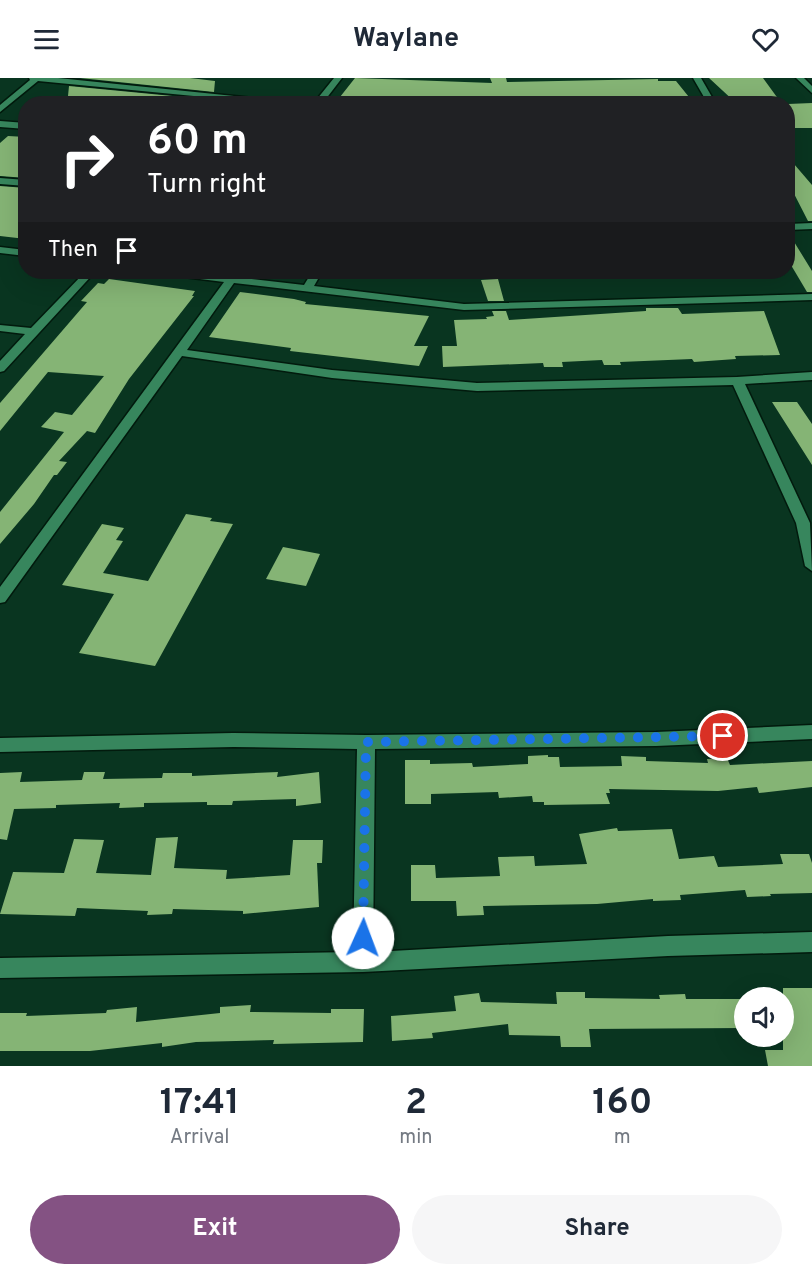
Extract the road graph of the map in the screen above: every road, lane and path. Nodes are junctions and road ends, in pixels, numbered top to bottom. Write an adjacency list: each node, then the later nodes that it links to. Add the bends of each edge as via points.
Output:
1 (35, 78): 6 (street); 9 (street)
2 (338, 78): 7 (street)
3 (697, 78): 8 (street)
4 (800, 78): 5 (street)
5 (812, 91)
6 (223, 96)
7 (323, 96)
8 (707, 96)
9 (0, 109)
10 (0, 124): 11 (street)
11 (18, 125)
12 (0, 181): 13 (street)
13 (18, 182)
14 (812, 226): 15 (street)
15 (795, 227)
16 (0, 250): 17 (street)
17 (18, 252)
18 (83, 279): 25 (street)
19 (223, 279): 21 (street)
20 (313, 279): 22 (street)
21 (231, 280): 22 (street); 26 (street)
22 (306, 290): 23 (street, via 464,307)
23 (812, 297)
24 (0, 328): 25 (street)
25 (33, 332): 27 (street)
26 (179, 352): 29 (street, via 332,374 477,387); 31 (street)
27 (0, 368)
28 (812, 376): 29 (street)
29 (737, 381): 30 (street, via 803,523)
30 (812, 566)
31 (0, 598)
32 (812, 732): 33 (street, via 656,739)
33 (366, 742): 34 (street, via 233,740); 36 (street)
34 (0, 745)
35 (812, 942): 36 (street)
36 (363, 962): 37 (street)
37 (0, 968)

